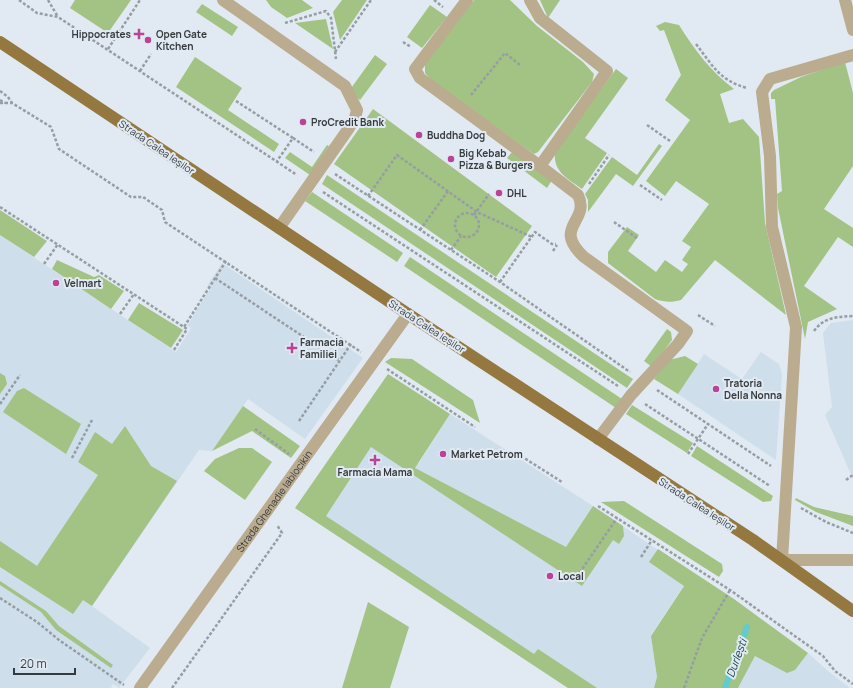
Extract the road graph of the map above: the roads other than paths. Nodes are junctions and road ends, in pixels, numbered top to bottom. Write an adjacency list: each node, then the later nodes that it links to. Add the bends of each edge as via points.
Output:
1 (223, 0): 9 (street, via 346,86 356,110 355,118)
2 (467, 0): 8 (street, via 415,70 420,78)
3 (530, 0): 8 (street, via 540,18 607,71)
4 (845, 0): 5 (street)
5 (853, 30)
6 (0, 42): 9 (main road, Strada Calea Ieșilor)
7 (853, 55): 12 (street, via 770,79 762,92 770,156 772,226 796,326)
8 (540, 166): 11 (street, via 578,195 581,208 572,228 571,243 584,257 687,331 631,395)
9 (279, 228): 10 (main road, Strada Calea Ieșilor)
10 (408, 314): 11 (main road, Strada Calea Ieșilor); 15 (street, Strada Ghenadie Iablocikin)
11 (598, 439): 12 (main road, Strada Calea Ieșilor)
12 (782, 560): 13 (street); 14 (main road, Strada Calea Ieșilor)
13 (853, 560)
14 (853, 611)
15 (140, 688)

